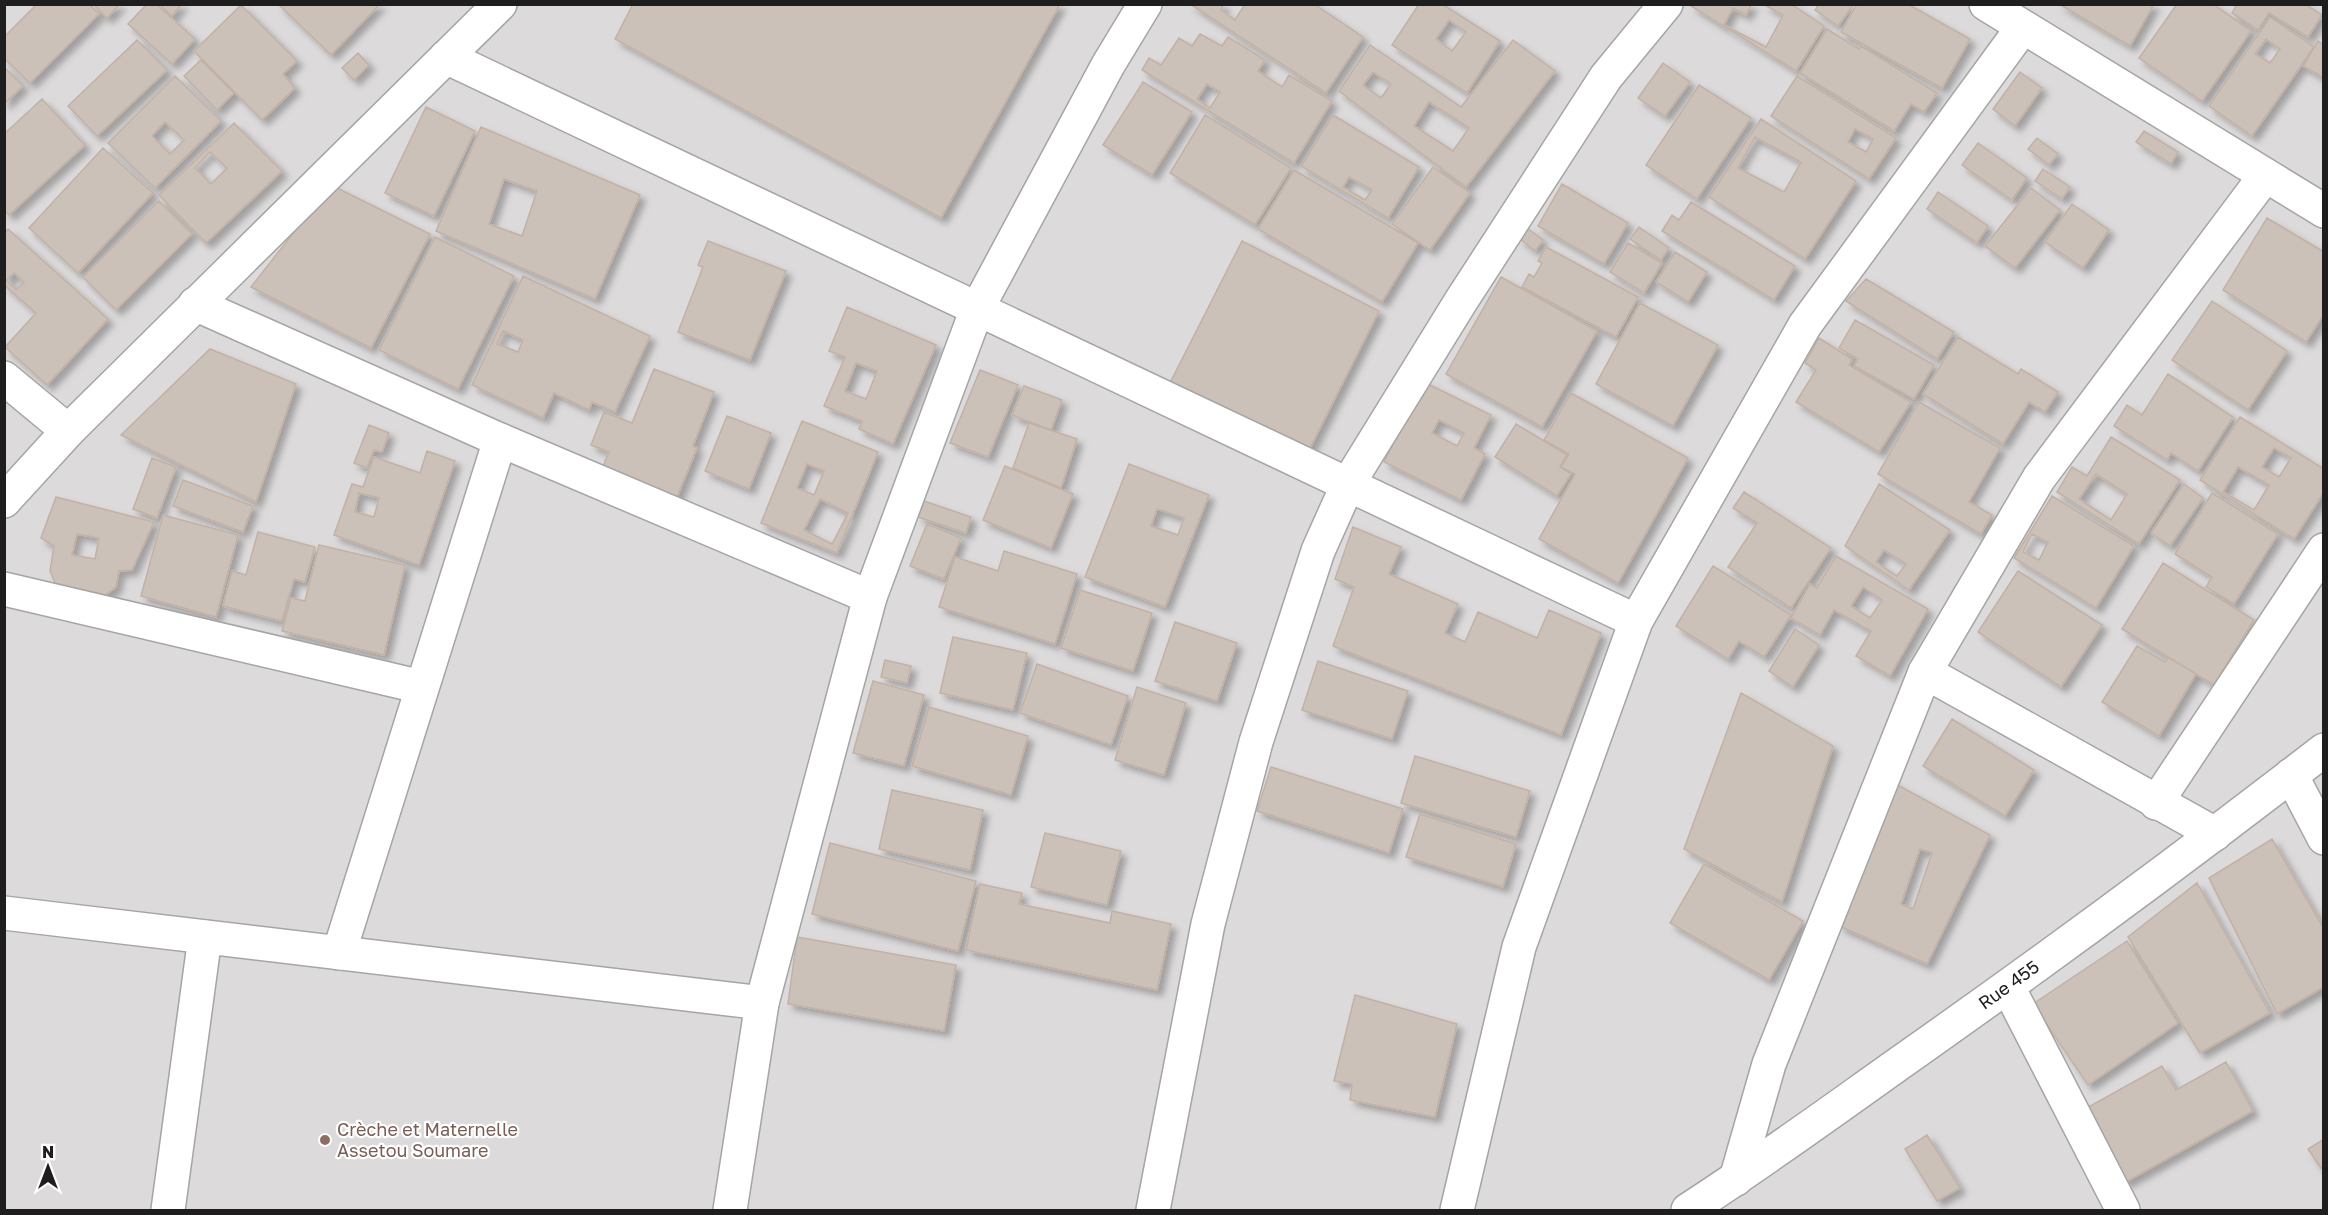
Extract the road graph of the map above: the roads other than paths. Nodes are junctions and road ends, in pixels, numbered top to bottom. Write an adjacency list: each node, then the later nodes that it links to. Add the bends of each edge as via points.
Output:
1 (500, 4): 6 (street)
2 (1145, 4): 10 (street)
3 (1666, 4): 14 (street, via 1606,77)
4 (1986, 4): 5 (street)
5 (2022, 27): 7 (street); 19 (street, via 1804,325)
6 (446, 57): 9 (street); 10 (street)
7 (2265, 176): 8 (street); 20 (street, via 2039,478)
8 (2324, 211)
9 (195, 304): 12 (street); 13 (street)
10 (977, 309): 14 (street); 18 (street)
11 (4, 378): 12 (street)
12 (68, 430): 15 (street)
13 (500, 440): 18 (street); 21 (street)
14 (1348, 484): 19 (street); 35 (street, via 1318,551 1256,742 1208,924)
15 (4, 501)
16 (2324, 550): 24 (street)
17 (4, 589): 21 (street)
18 (870, 597): 31 (street)
19 (1636, 621): 36 (street, via 1519,947)
20 (1925, 672): 24 (street); 32 (street, via 1769,1064)
21 (422, 687): 29 (street)
22 (2324, 750): 23 (street, Rue 455)
23 (2291, 775): 25 (street, Rue 455); 26 (street)
24 (2156, 802): 25 (street)
25 (2215, 834): 30 (street, Rue 455)
26 (2324, 838)
27 (4, 913): 28 (street)
28 (205, 937): 29 (street); 33 (street)
29 (339, 952): 31 (street)
30 (2008, 987): 32 (street, Rue 455); 38 (street)
31 (762, 1003): 34 (street)
32 (1736, 1179): 37 (street, Rue 455)
33 (168, 1210)
34 (730, 1210)
35 (1153, 1210)
36 (1457, 1210)
37 (1688, 1210)
38 (2123, 1210)

